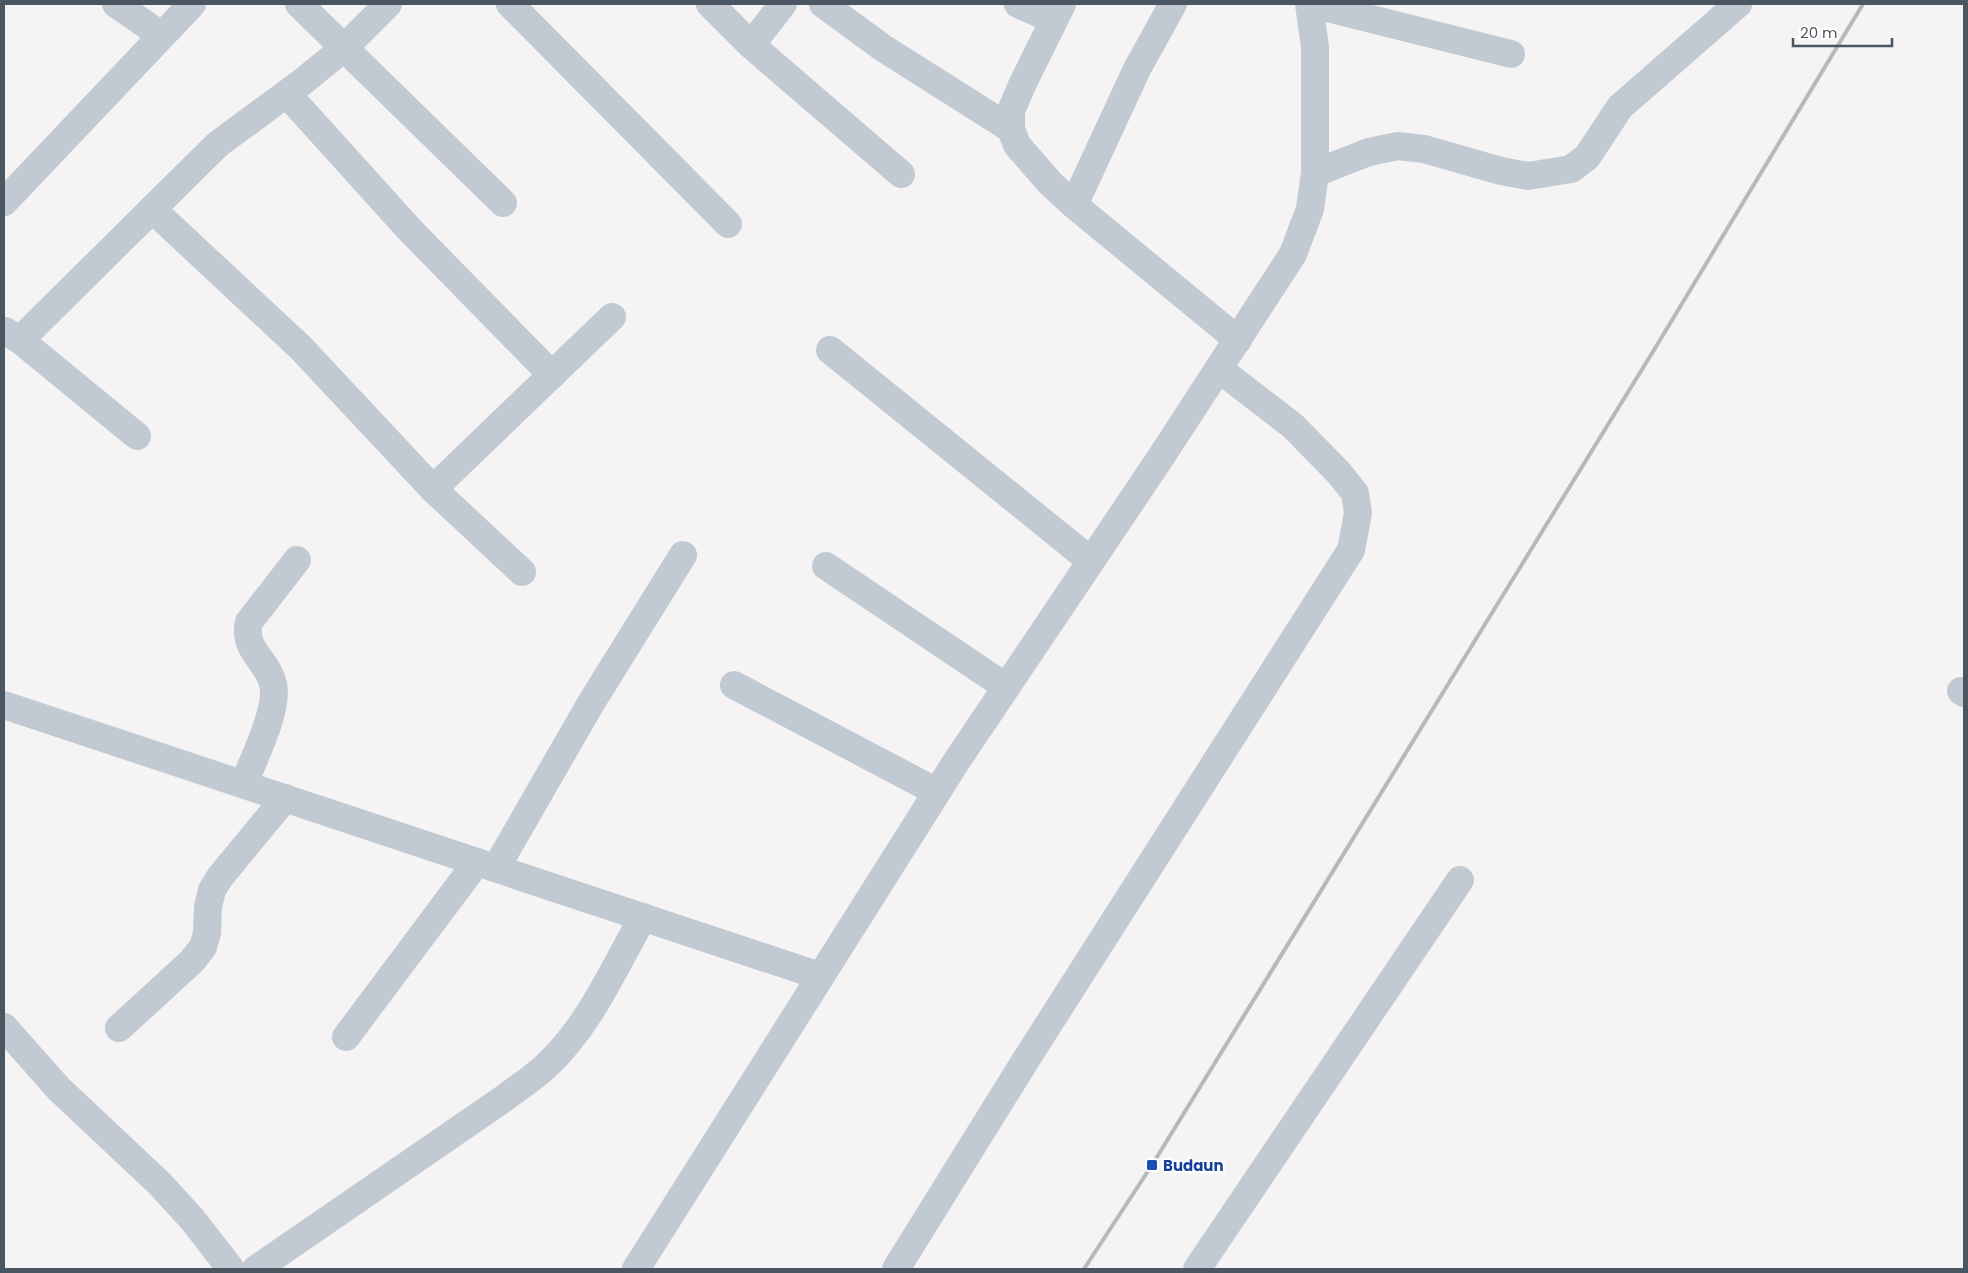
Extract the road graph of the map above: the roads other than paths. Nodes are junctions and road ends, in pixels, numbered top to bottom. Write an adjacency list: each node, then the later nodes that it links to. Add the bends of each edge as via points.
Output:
1 (116, 4): 14 (street)
2 (192, 4): 14 (street)
3 (299, 4): 16 (street)
4 (388, 4): 16 (street)
5 (510, 4): 26 (street)
6 (710, 4): 15 (street)
7 (784, 4): 15 (street)
8 (822, 4): 19 (street, via 890,53)
9 (1018, 4): 13 (street)
10 (1173, 4): 24 (street, via 1137,69)
11 (1310, 4): 17 (street); 20 (street, via 1316,47)
12 (1738, 4): 20 (street, via 1620,107 1587,157 1571,169 1528,176 1424,148 1398,146 1369,152)
13 (1058, 12): 19 (street, via 1011,111)
14 (161, 35): 22 (street)
15 (750, 45): 21 (street)
16 (344, 48): 18 (street); 23 (street)
17 (1511, 54)
18 (287, 94): 25 (street, via 218,144); 32 (street, via 409,230)
19 (1011, 129): 24 (street, via 1017,145)
20 (1316, 173): 29 (street, via 1310,208 1294,254)
21 (901, 174)
22 (4, 202)
23 (503, 203)
24 (1074, 205): 29 (street)
25 (152, 209): 28 (street); 34 (street, via 301,348)
26 (728, 224)
27 (612, 318): 32 (street)
28 (12, 335): 33 (street)
29 (1238, 340): 31 (street)
30 (830, 350): 37 (street)
31 (1219, 369): 37 (street); 56 (street, via 1293,426 1354,493 1358,513 1351,550)
32 (552, 375): 34 (street)
33 (137, 436)
34 (433, 489): 39 (street)
35 (683, 555): 46 (street)
36 (297, 560): 43 (street, via 248,622 248,643 269,672 274,698)
37 (1091, 561): 41 (street)
38 (826, 566): 41 (street)
39 (522, 572)
40 (734, 684): 44 (street)
41 (1006, 687): 44 (street)
42 (4, 705): 43 (street)
43 (244, 784): 45 (street)
44 (937, 792): 49 (street)
45 (285, 798): 46 (street); 51 (street, via 212,890 203,947)
46 (486, 865): 48 (street); 52 (street)
47 (1460, 880): 57 (street)
48 (643, 917): 49 (street); 54 (street, via 590,1011 568,1042 545,1066 506,1097)
49 (820, 976): 55 (street)
50 (4, 1027): 53 (street, via 59,1089 166,1191)
51 (119, 1028)
52 (346, 1037)
53 (231, 1269)
54 (256, 1269)
55 (636, 1269)
56 (896, 1269)
57 (1197, 1269)

